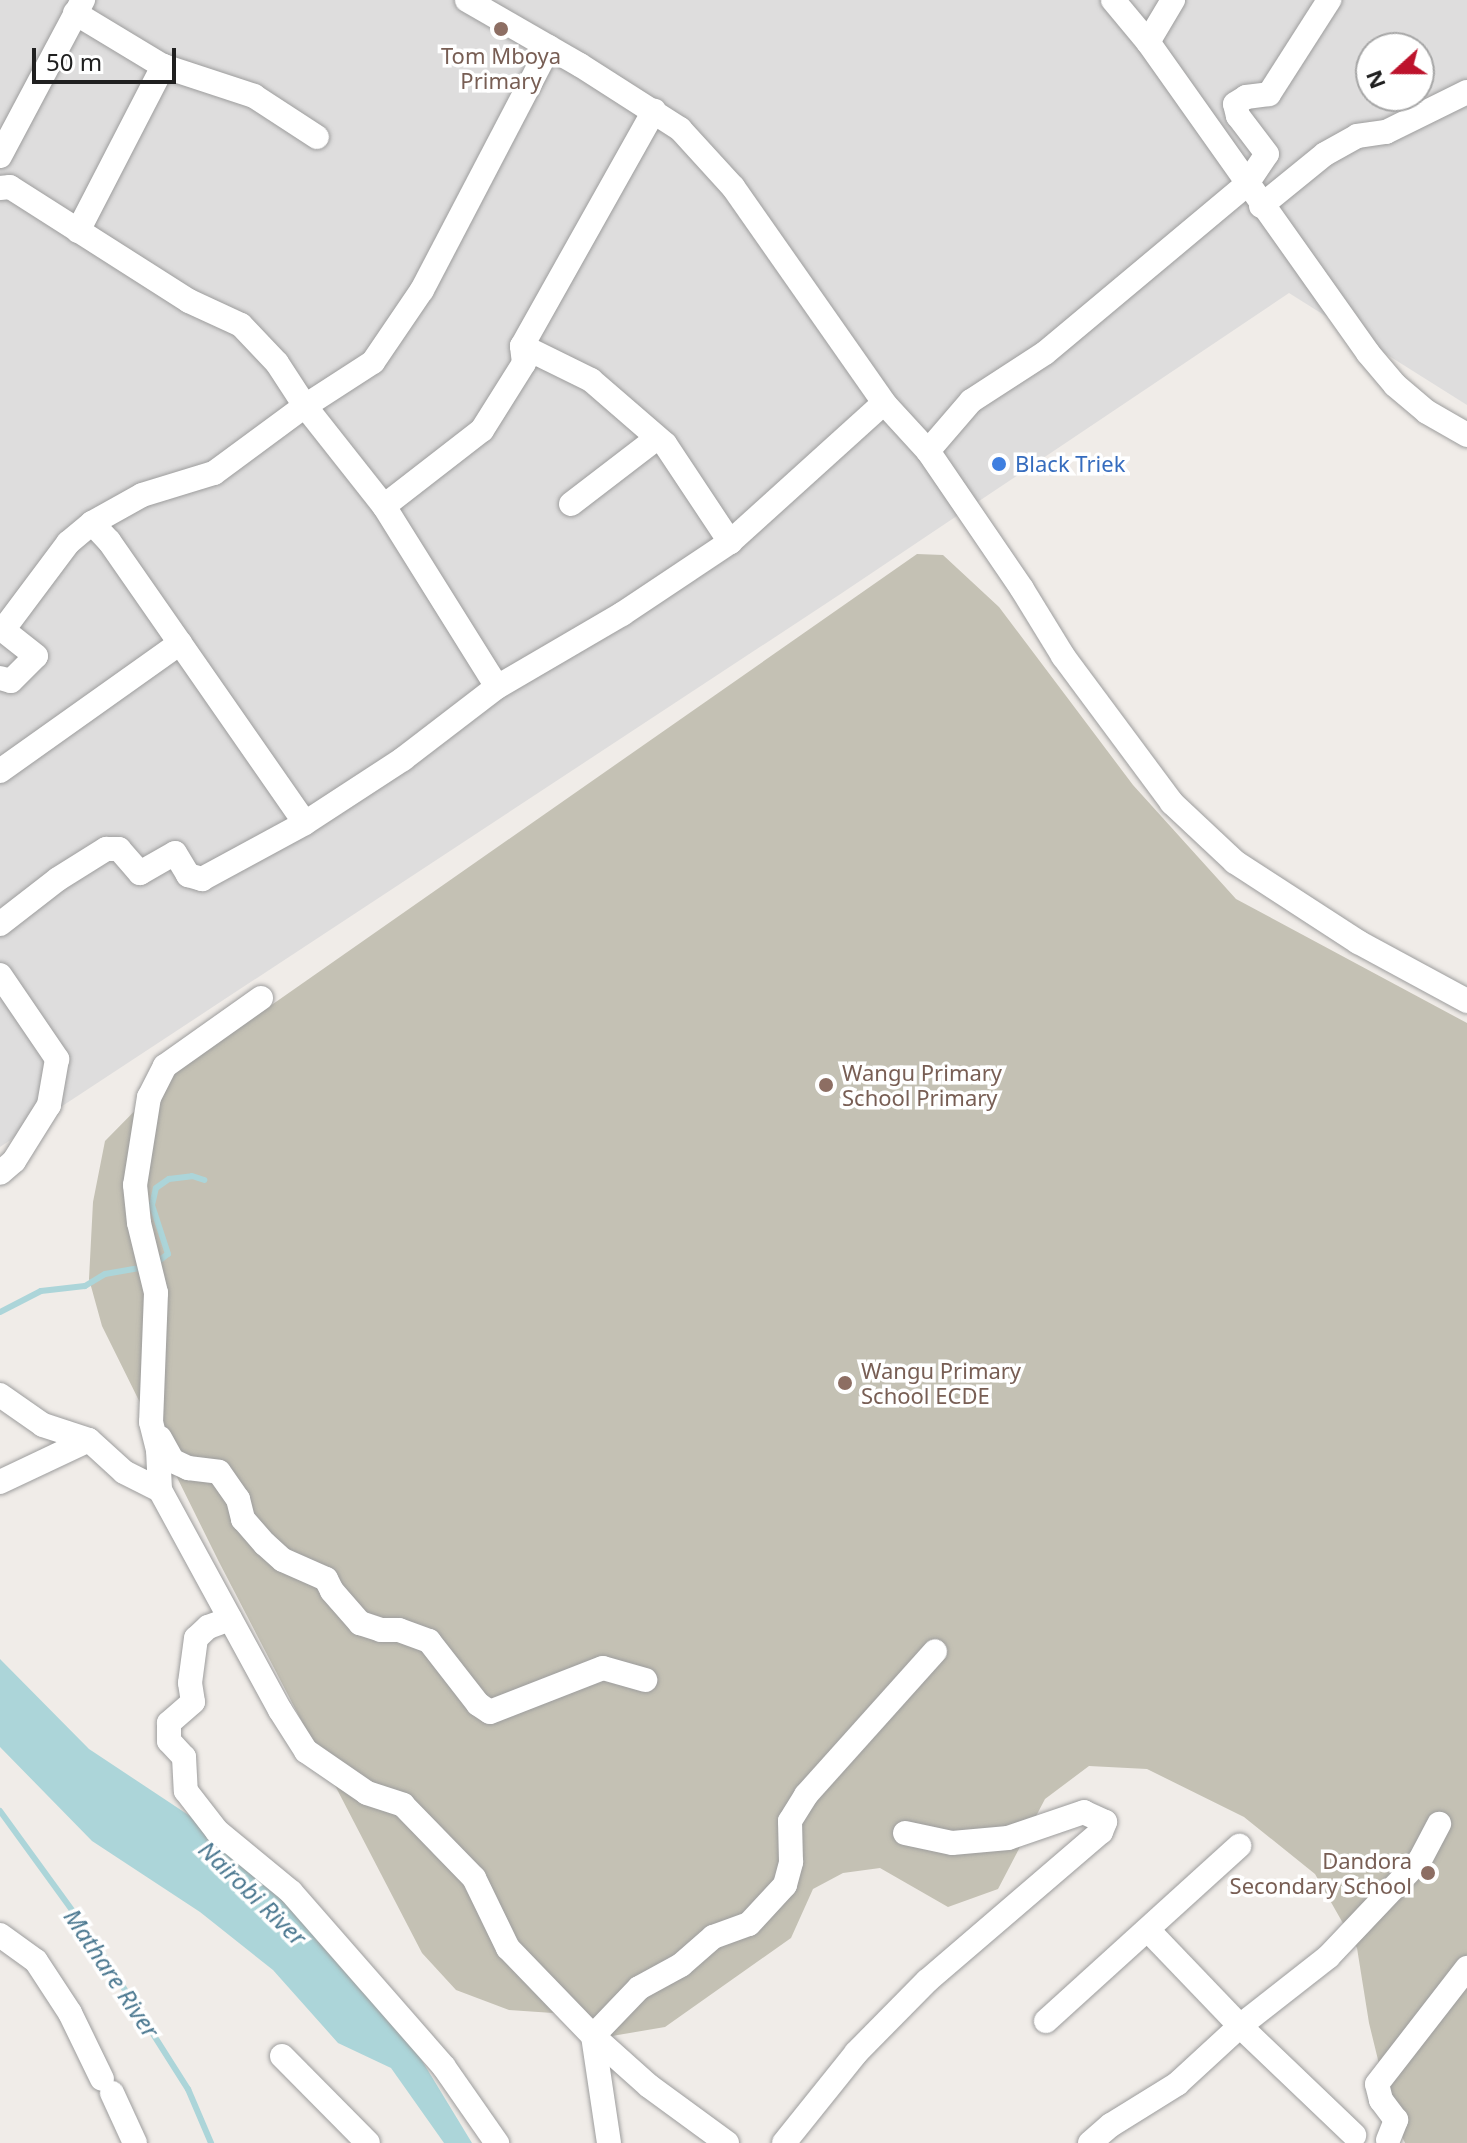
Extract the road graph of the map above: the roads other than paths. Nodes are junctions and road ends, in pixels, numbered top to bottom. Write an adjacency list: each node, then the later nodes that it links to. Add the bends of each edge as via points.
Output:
1 (467, 0): 7 (street)
2 (1113, 0): 6 (street)
3 (1173, 0): 6 (street)
4 (1329, 0): 13 (street, via 1269,94 1235,104 1267,154)
5 (79, 7): 8 (street); 12 (street)
6 (1148, 42): 13 (street)
7 (549, 47): 10 (street); 19 (street, via 422,290 373,362)
8 (163, 66): 11 (street, via 254,96); 16 (street)
9 (1467, 92): 15 (street, via 1386,132 1357,136 1325,154)
10 (654, 111): 17 (street); 18 (street, via 680,129 733,187)
11 (317, 137)
12 (0, 156)
13 (1246, 185): 15 (street); 22 (street, via 1045,353 971,401)
14 (0, 188): 16 (street, via 10,187)
15 (1261, 206): 20 (street, via 1395,385)
16 (78, 231): 19 (street, via 189,301 241,325 277,363)
17 (522, 346): 21 (street, via 591,380); 24 (street, via 524,363 482,430)
18 (884, 403): 22 (street); 26 (street)
19 (305, 406): 24 (street); 25 (street, via 214,473 142,495)
20 (1467, 435)
21 (657, 438): 23 (street); 26 (street)
22 (928, 451): 35 (street, via 1071,667 1172,803 1246,869 1358,942)
23 (571, 504)
24 (384, 506): 29 (street)
25 (92, 523): 27 (street); 28 (street, via 68,543 3,630 36,656 11,681)
26 (730, 542): 29 (street, via 622,614)
27 (180, 643): 30 (street); 31 (street)
28 (0, 678)
29 (497, 687): 31 (street, via 403,759)
30 (0, 771)
31 (305, 823): 32 (street, via 202,879 188,875 175,853 140,873 119,849 106,849)
32 (0, 924)
33 (0, 975): 36 (street)
34 (261, 998): 39 (street, via 165,1066 149,1097 135,1185 156,1293)
35 (1467, 1001)
36 (9, 1007): 37 (street, via 57,1059 49,1105 14,1161)
37 (0, 1173)
38 (0, 1395): 40 (street, via 43,1425)
39 (151, 1422): 42 (street); 45 (street, via 173,1461 219,1472 238,1499 243,1519 283,1560 326,1579 360,1623 429,1641 490,1712 603,1668)
40 (89, 1440): 41 (street); 42 (street, via 124,1472)
41 (0, 1482)
42 (160, 1490): 43 (street)
43 (230, 1619): 54 (street, via 306,1751 367,1793 403,1805 474,1878 508,1948); 61 (street, via 196,1638 193,1702 169,1723 169,1741 184,1757 186,1791 217,1831 291,1892 444,2067)
44 (935, 1651): 54 (street, via 806,1795 790,1821 791,1862 785,1885 749,1924 713,1937 681,1965 639,1988)
45 (645, 1680)
46 (1439, 1824): 53 (street, via 1420,1860 1367,1918 1328,1957)
47 (905, 1833): 58 (street, via 952,1843 1008,1838 1084,1812 1105,1822 1101,1832 927,1981 856,2053)
48 (1239, 1846): 49 (street)
49 (1149, 1931): 52 (street); 53 (street)
50 (0, 1935): 59 (street, via 36,1961 70,2013)
51 (1467, 1968): 57 (street, via 1377,2084 1396,2120)
52 (1046, 2021)
53 (1240, 2026): 56 (street); 64 (street, via 1177,2084)
54 (593, 2036): 62 (street); 63 (street, via 649,2086)
55 (282, 2056): 60 (street)
56 (1354, 2135)
57 (1388, 2140)
58 (787, 2142)
59 (135, 2143)
60 (368, 2143)
61 (497, 2143)
62 (609, 2143)
63 (727, 2143)
64 (1090, 2143)

